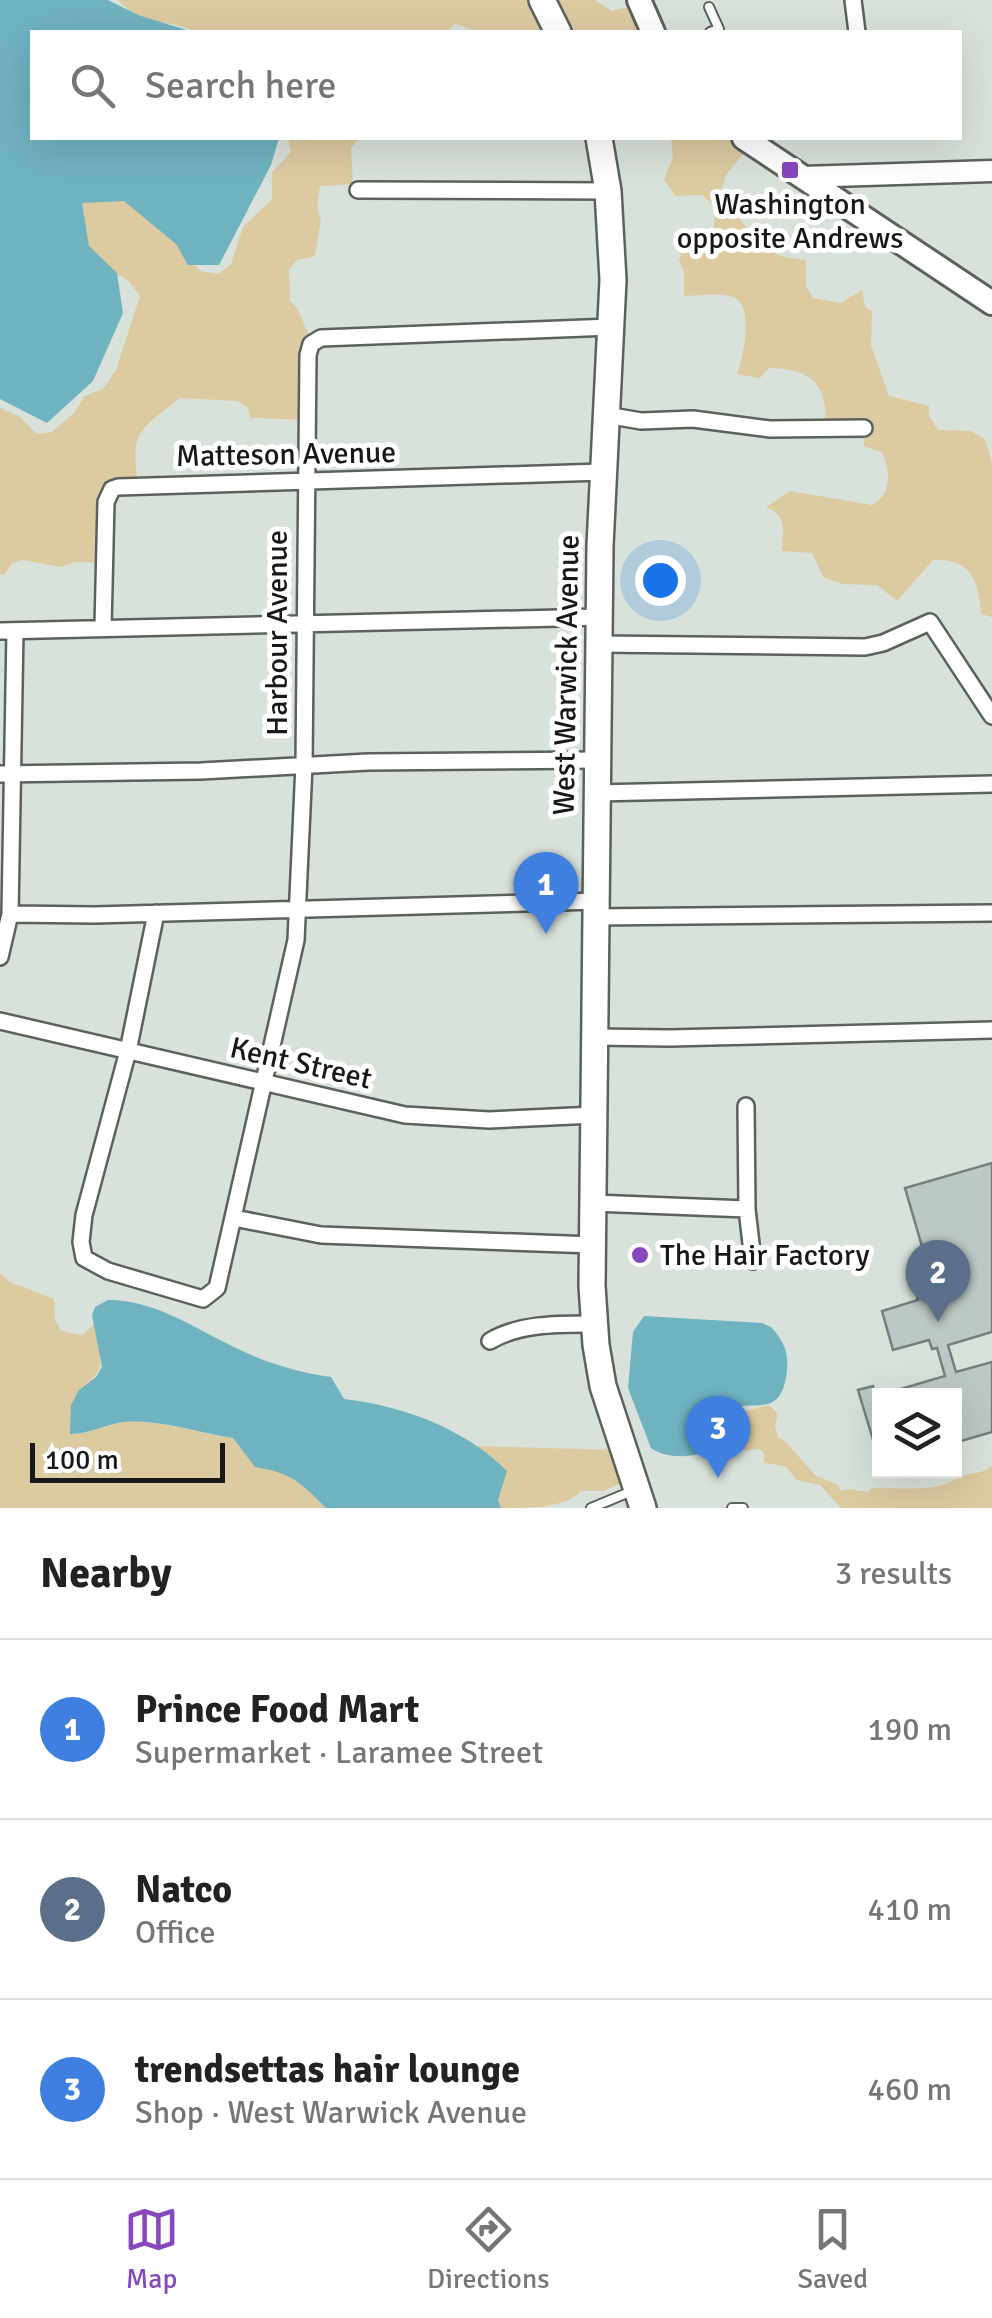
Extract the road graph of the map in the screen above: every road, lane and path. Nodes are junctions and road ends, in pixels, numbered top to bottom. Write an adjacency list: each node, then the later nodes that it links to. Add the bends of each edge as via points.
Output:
1 (542, 0): 5 (main road)
2 (639, 0): 6 (main road)
3 (853, 0): 8 (street)
4 (710, 7): 7 (lane)
5 (557, 30)
6 (651, 30)
7 (716, 30)
8 (857, 30)
9 (599, 140): 14 (main road, West Warwick Avenue)
10 (747, 140): 12 (main road)
11 (992, 171): 12 (street)
12 (802, 177): 15 (main road)
13 (358, 190): 14 (street)
14 (608, 190): 16 (main road, West Warwick Avenue)
15 (992, 303)
16 (611, 328): 17 (main road, West Warwick Avenue); 20 (street, Harbour Avenue, via 315,340 308,355)
17 (606, 415): 18 (street, via 770,429); 19 (main road, West Warwick Avenue)
18 (864, 428)
19 (602, 472): 20 (street, Matteson Avenue); 21 (main road, West Warwick Avenue)
20 (306, 481): 22 (street, Harbour Avenue); 23 (street, Matteson Avenue, via 112,489 106,502)
21 (600, 617): 22 (street); 25 (main road, West Warwick Avenue)
22 (304, 625): 23 (street); 28 (street, Harbour Avenue)
23 (103, 627): 24 (street)
24 (8, 631): 29 (street)
25 (598, 644): 26 (street, via 865,647 930,622); 27 (main road, West Warwick Avenue)
26 (992, 716)
27 (598, 760): 28 (street); 31 (main road, West Warwick Avenue)
28 (304, 766): 29 (street); 32 (street, Harbour Avenue)
29 (6, 774): 36 (street)
30 (992, 784): 31 (street)
31 (596, 793): 33 (main road, West Warwick Avenue)
32 (298, 909): 33 (street); 34 (street); 42 (street, Harbour Avenue, via 292,968)
33 (596, 910): 35 (street); 40 (main road, West Warwick Avenue)
34 (156, 913): 36 (street); 41 (street)
35 (992, 913)
36 (10, 914): 37 (street)
37 (0, 957)
38 (0, 1021): 41 (street, Kent Street)
39 (992, 1030): 40 (street)
40 (594, 1036): 44 (main road, West Warwick Avenue)
41 (128, 1051): 42 (street, Kent Street); 47 (street, Harbour Avenue, via 84,1215 84,1258 203,1299 217,1288)
42 (264, 1080): 44 (street, Kent Street, via 405,1115); 47 (street, Harbour Avenue)
43 (746, 1106): 46 (street)
44 (594, 1115): 45 (main road, West Warwick Avenue)
45 (594, 1203): 46 (street); 48 (main road, West Warwick Avenue)
46 (746, 1209): 49 (street)
47 (234, 1218): 48 (street, via 308,1233)
48 (593, 1245): 50 (main road, West Warwick Avenue)
49 (753, 1262)
50 (594, 1324): 51 (street, via 504,1332); 52 (main road, West Warwick Avenue, via 602,1386)
51 (490, 1341)
52 (640, 1499): 53 (lane)
53 (592, 1508)
54 (732, 1508): 55 (lane)
55 (743, 1508)

